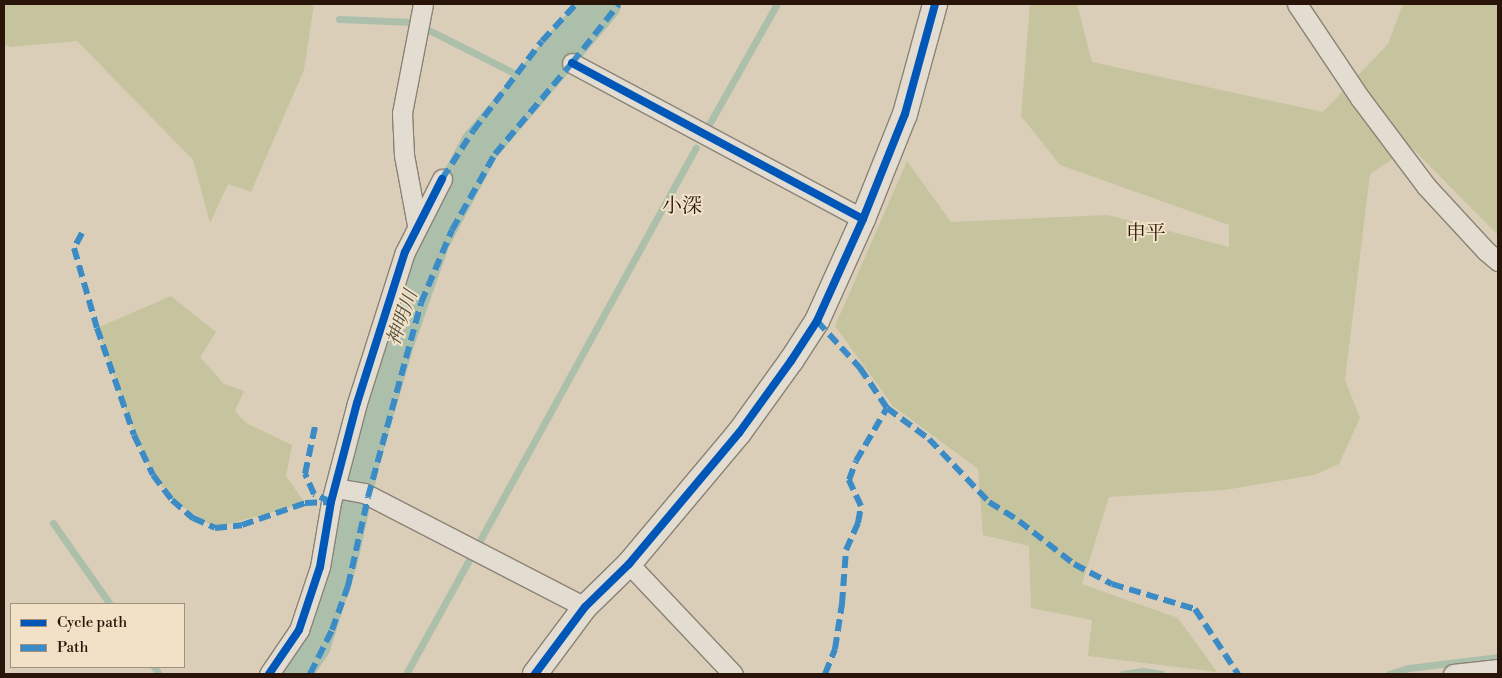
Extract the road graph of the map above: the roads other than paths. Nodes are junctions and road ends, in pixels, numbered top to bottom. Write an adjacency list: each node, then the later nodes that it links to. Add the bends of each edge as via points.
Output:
1 (423, 4): 7 (street, via 402,113 404,155)
2 (935, 4): 6 (street, via 905,114)
3 (1297, 4): 8 (street, via 1360,98 1426,186)
4 (572, 63): 6 (street)
5 (442, 179): 7 (street)
6 (863, 220): 10 (street, via 817,321 792,361 738,434)
7 (417, 226): 9 (street, via 405,252 356,403)
8 (1498, 261)
9 (338, 488): 11 (street, via 364,493); 13 (street, via 331,502 320,567 299,630)
10 (629, 564): 11 (street); 15 (street)
11 (585, 607): 14 (street)
12 (1498, 669): 16 (street)
13 (269, 674)
14 (535, 674)
15 (733, 674)
16 (1453, 674)

